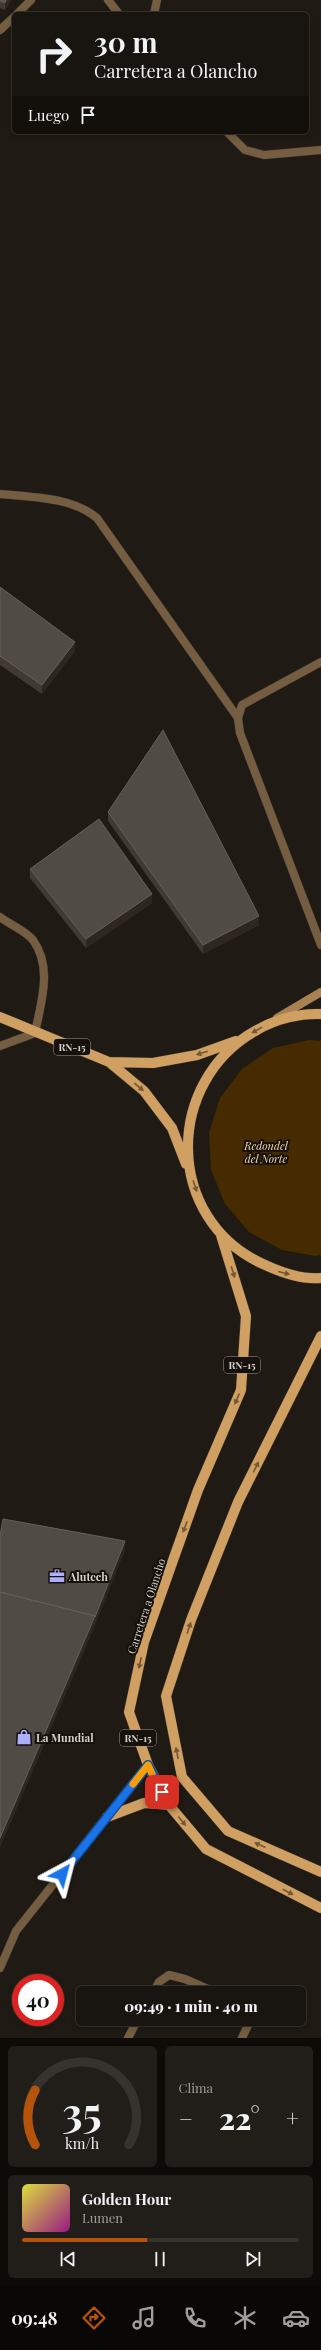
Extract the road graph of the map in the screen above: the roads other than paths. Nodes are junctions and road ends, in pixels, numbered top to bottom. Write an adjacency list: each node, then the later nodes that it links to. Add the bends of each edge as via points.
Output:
1 (31, 0): 4 (street)
2 (108, 0): 5 (street)
3 (158, 0): 6 (street)
4 (19, 12)
5 (118, 12)
6 (155, 12)
7 (12, 19): 8 (street)
8 (0, 30)
9 (229, 134): 10 (street, via 245,150 264,155)
10 (321, 150)
11 (0, 494): 13 (street, via 50,499 87,509 97,518)
12 (321, 662): 13 (street, via 242,705)
13 (238, 718): 15 (street, via 240,733)
14 (0, 918): 20 (street, via 32,939 42,958 45,979)
15 (321, 945)
16 (321, 992): 19 (main road)
17 (321, 1014): 19 (main road, RN-15, via 310,1013)
18 (0, 1017): 20 (main road, RN-15)
19 (270, 1022): 21 (main road, RN-15, one-way to 21)
20 (35, 1032): 22 (street); 23 (main road, RN-15)
21 (238, 1040): 23 (main road, RN-15, one-way to 23, via 197,1055 153,1063); 24 (main road, RN-15, via 213,1066 196,1098 187,1134)
22 (0, 1046)
23 (109, 1062): 24 (main road, RN-15, one-way to 24, via 144,1091 172,1128)
24 (190, 1171): 25 (main road, RN-15, one-way to 25, via 201,1205)
25 (222, 1235): 26 (main road, RN-15, one-way to 26, via 249,1258 281,1273); 28 (main road, Carretera a Olancho / RN-15, one-way to 28, via 246,1316 241,1390 198,1490 144,1642 129,1712)
26 (321, 1278)
27 (321, 1336): 31 (main road, RN-15, one-way to 27, via 228,1831 182,1777 166,1696 191,1620 238,1502)
28 (148, 1765): 29 (main road, Carretera a Olancho / RN-15); 30 (street)
29 (168, 1805): 30 (main road, via 144,1803); 32 (main road, Carretera a Olancho / RN-15, one-way to 32, via 206,1850)
30 (107, 1817): 33 (street, via 16,1931)
31 (321, 1872)
32 (321, 1908)
33 (0, 1968)
34 (157, 1986): 35 (street, via 169,1975)
35 (201, 1986)
36 (134, 2026): 38 (street)
37 (248, 2026): 39 (street)
38 (128, 2038)
39 (242, 2038)

